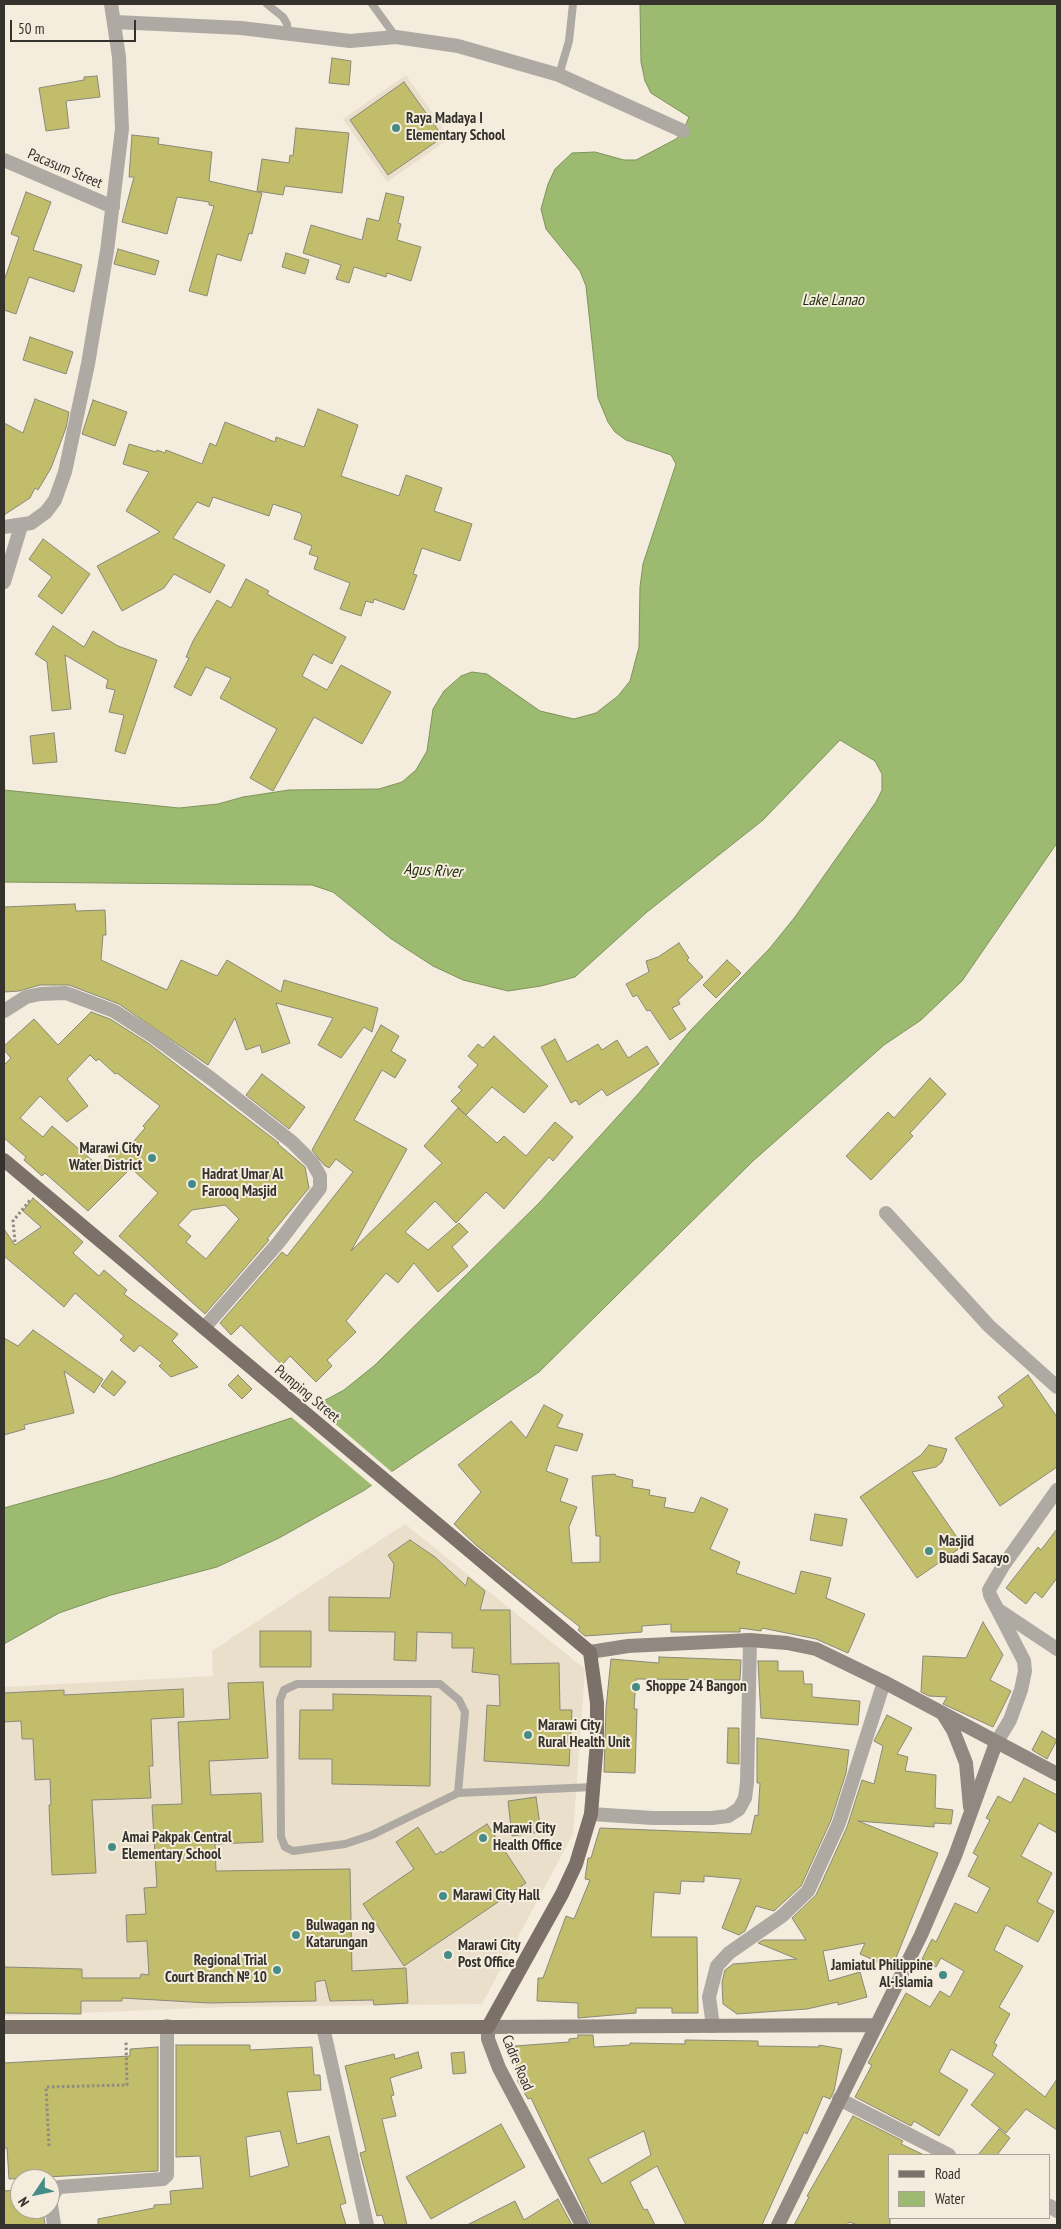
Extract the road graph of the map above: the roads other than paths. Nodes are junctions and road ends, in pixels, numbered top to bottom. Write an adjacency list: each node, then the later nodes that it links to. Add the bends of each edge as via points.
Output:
1 (111, 4): 5 (street)
2 (267, 4): 6 (lane, via 283,17)
3 (372, 4): 7 (lane)
4 (573, 4): 8 (lane, via 569,41)
5 (115, 22): 6 (street, via 188,24); 11 (street, via 122,90 122,129)
6 (288, 33): 7 (street, via 350,41)
7 (396, 37): 8 (street, via 458,46)
8 (559, 75): 9 (street)
9 (683, 131)
10 (4, 160): 11 (street, Pacasum Street)
11 (113, 207): 12 (street, via 88,364 65,472 55,500 46,512)
12 (26, 525): 13 (street); 14 (street)
13 (4, 526)
14 (4, 582)
15 (4, 1011): 18 (street, via 26,997 66,993 114,1011 213,1080 292,1142 312,1162 320,1176 320,1188 279,1242)
16 (4, 1160): 18 (main road, Pumping Street)
17 (886, 1213): 19 (street, via 989,1326)
18 (204, 1328): 24 (main road, Pumping Street)
19 (1057, 1387)
20 (1057, 1490): 21 (street, via 990,1586 990,1595)
21 (997, 1610): 23 (street); 27 (street, via 1024,1661 1025,1671 1022,1690 1010,1720)
22 (750, 1640): 24 (main road, via 628,1646); 25 (main road, via 787,1643 816,1650); 31 (street, via 747,1783 739,1809 728,1816 712,1818)
23 (1057, 1650)
24 (590, 1652): 29 (main road, Cadre Road, via 597,1702)
25 (884, 1682): 26 (main road); 35 (street, via 839,1823 812,1883 787,1912 729,1953 717,1966 709,1997)
26 (943, 1714): 27 (main road); 32 (main road, via 966,1763)
27 (996, 1742): 28 (main road); 32 (main road)
28 (1057, 1774)
29 (593, 1787): 30 (lane); 31 (main road, Cadre Road)
30 (458, 1794): 30 (lane, via 465,1712 459,1700 440,1684 297,1684 284,1690 280,1700 281,1838 285,1847 293,1850 345,1844 372,1835)
31 (591, 1814): 38 (main road, Cadre Road, via 576,1864 562,1894)
32 (970, 1816): 33 (main road, via 928,1920)
33 (876, 2025): 35 (main road); 39 (main road)
34 (167, 2026): 36 (main road); 37 (main road); 41 (street, via 167,2175 162,2179 59,2187 50,2198)
35 (713, 2026): 38 (main road)
36 (4, 2027)
37 (323, 2027): 38 (main road); 42 (street)
38 (488, 2027): 43 (main road, Cadre Road, via 488,2039 499,2068)
39 (839, 2099): 40 (street); 44 (main road)
40 (947, 2154)
41 (54, 2225)
42 (367, 2225)
43 (582, 2225)
44 (778, 2225)

